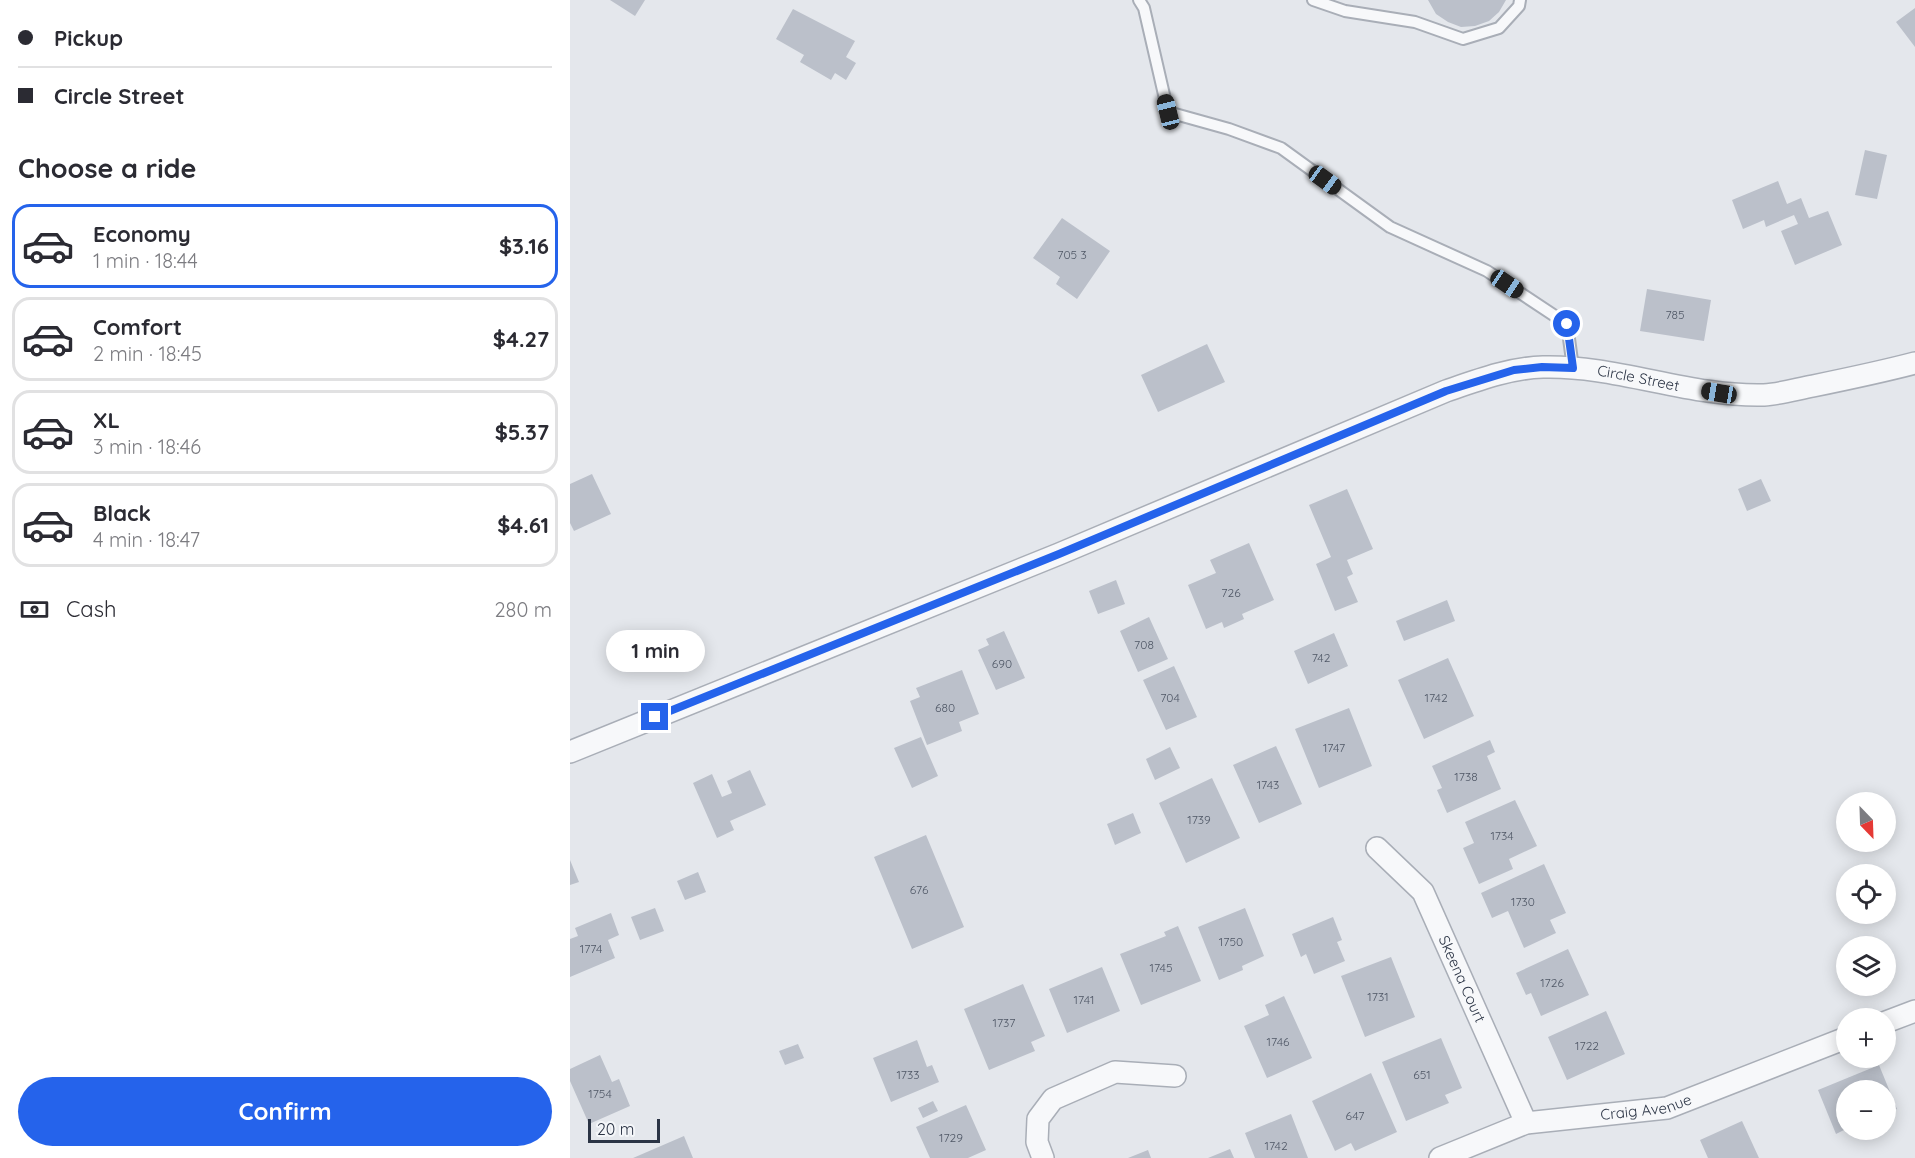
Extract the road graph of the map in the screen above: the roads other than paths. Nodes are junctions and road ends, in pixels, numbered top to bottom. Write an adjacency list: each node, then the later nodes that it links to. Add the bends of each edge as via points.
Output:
1 (1139, 0): 5 (lane, via 1168,112 1281,148 1390,227 1487,271 1567,324)
2 (1313, 0): 3 (lane, via 1345,11 1415,22 1463,39 1499,27)
3 (1520, 0)
4 (1915, 363): 5 (street, Circle Street, via 1765,395 1719,393)
5 (1573, 368): 6 (street, Circle Street, via 1514,370 1446,391 1059,554)
6 (570, 752)
7 (1377, 848): 12 (street, Skeena Court, via 1423,892)
8 (1915, 1011): 9 (street)
9 (1896, 1018)
10 (1836, 1042): 12 (street, Craig Avenue, via 1667,1108)
11 (1175, 1076): 13 (street, via 1115,1072 1053,1099 1038,1119 1037,1142)
12 (1526, 1123): 14 (street, Craig Avenue)
13 (1043, 1158)
14 (1440, 1158)

